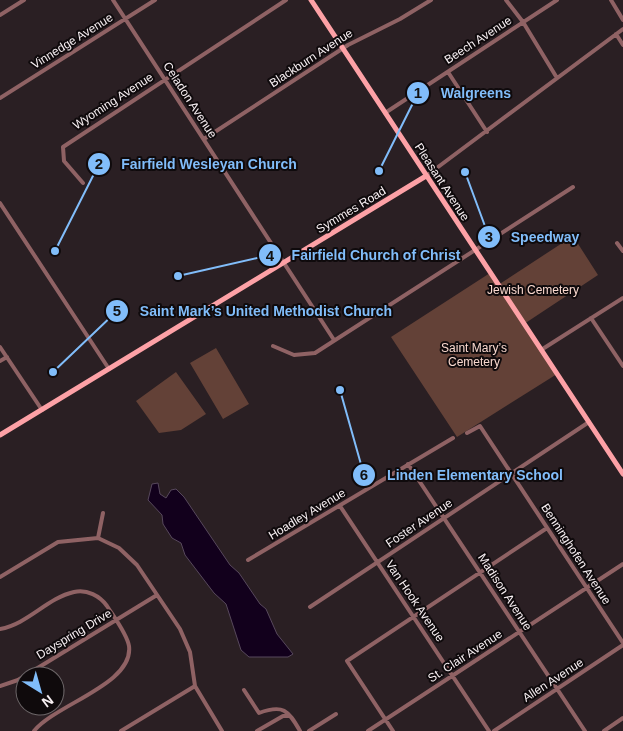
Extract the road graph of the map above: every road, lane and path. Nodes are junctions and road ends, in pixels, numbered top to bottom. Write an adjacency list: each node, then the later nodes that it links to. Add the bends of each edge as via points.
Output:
1 (24, 0): 10 (street)
2 (112, 0): 11 (street, Celadon Avenue)
3 (155, 0): 11 (street, Vinnedge Avenue)
4 (286, 0): 20 (street, Wyoming Avenue)
5 (311, 0): 17 (main road, Pleasant Avenue)
6 (431, 0): 17 (street, Blackburn Avenue)
7 (506, 0): 13 (street)
8 (557, 0): 13 (street, Beech Avenue)
9 (611, 0): 12 (street)
10 (0, 15)
11 (125, 20): 20 (street, Celadon Avenue); 21 (street, Vinnedge Avenue)
12 (623, 20)
13 (523, 22): 18 (street, Beech Avenue); 19 (street)
14 (623, 29): 15 (street, Symmes Road)
15 (616, 34): 16 (street); 19 (street, Symmes Road)
16 (623, 45)
17 (343, 48): 22 (main road, Pleasant Avenue); 24 (street, Blackburn Avenue)
18 (448, 72): 22 (street, Beech Avenue); 23 (street)
19 (558, 78): 23 (street, Symmes Road)
20 (164, 80): 24 (street, Celadon Avenue); 26 (street, Wyoming Avenue, via 63,147 64,161)
21 (0, 98)
22 (385, 113): 25 (main road, Pleasant Avenue)
23 (487, 132): 25 (street, Symmes Road)
24 (204, 139): 32 (street, Celadon Avenue)
25 (426, 176): 30 (main road, Pleasant Avenue); 32 (main road, Symmes Road)
26 (83, 183)
27 (573, 186): 30 (street)
28 (0, 202): 42 (street)
29 (617, 243): 31 (street)
30 (474, 250): 35 (street); 38 (main road, Pleasant Avenue)
31 (623, 251)
32 (284, 262): 35 (street); 42 (main road, Symmes Road)
33 (623, 298): 34 (street)
34 (591, 318): 38 (street); 41 (street)
35 (334, 340): 36 (street, via 315,353 300,356)
36 (273, 346)
37 (0, 347): 39 (street)
38 (541, 350): 44 (main road, Pleasant Avenue)
39 (6, 357): 40 (street); 43 (street)
40 (0, 361)
41 (623, 366)
42 (109, 369): 43 (main road, Symmes Road)
43 (42, 410): 46 (main road, Symmes Road)
44 (589, 422): 49 (street, Foster Avenue); 50 (main road, Pleasant Avenue)
45 (467, 433): 49 (street, Benninghofen Avenue, via 480,426)
46 (0, 435)
47 (454, 438): 48 (street, Hoadley Avenue)
48 (408, 464): 51 (street, Hoadley Avenue); 53 (street, Madison Avenue)
49 (512, 473): 53 (street, Foster Avenue); 54 (street, Benninghofen Avenue)
50 (623, 474)
51 (340, 506): 56 (street, Hoadley Avenue); 57 (street, Van Hook Avenue)
52 (103, 512): 55 (street)
53 (445, 517): 57 (street, Foster Avenue); 59 (street, Madison Avenue)
54 (547, 528): 59 (street); 61 (street, Benninghofen Avenue)
55 (98, 538): 60 (street, via 58,542); 62 (street, via 128,555)
56 (248, 560)
57 (378, 563): 63 (street, Foster Avenue); 64 (street, Van Hook Avenue)
58 (623, 564): 61 (street, St. Clair Avenue)
59 (481, 573): 64 (street); 67 (street, Madison Avenue)
60 (0, 577)
61 (587, 588): 67 (street, St. Clair Avenue); 68 (street, Benninghofen Avenue)
62 (157, 595): 65 (street, Dayspring Drive); 71 (street, via 187,641)
63 (310, 607)
64 (413, 616): 69 (street, Van Hook Avenue); 77 (street, via 347,661)
65 (116, 621): 66 (street, via 97,596 75,592); 70 (street, Dayspring Drive, via 18,680); 78 (street, via 127,639 129,653 126,665 115,677 46,719)
66 (0, 629)
67 (520, 632): 69 (street, St. Clair Avenue); 72 (street, Madison Avenue)
68 (623, 644): 72 (street, Allen Avenue)
69 (453, 676): 77 (street, St. Clair Avenue); 86 (street, Van Hook Avenue)
70 (0, 686)
71 (195, 686): 79 (street); 80 (street)
72 (558, 689): 87 (street, Allen Avenue); 88 (street, Madison Avenue)
73 (244, 690): 75 (street, via 259,713 272,708 282,709)
74 (336, 714): 83 (street)
75 (292, 717): 81 (street, via 283,716); 82 (street)
76 (623, 718): 89 (street)
77 (386, 720): 84 (street, St. Clair Avenue); 85 (street)
78 (34, 731)
79 (121, 731)
80 (222, 731)
81 (257, 731)
82 (300, 731)
83 (309, 731)
84 (368, 731)
85 (393, 731)
86 (489, 731)
87 (494, 731)
88 (586, 731)
89 (604, 731)

